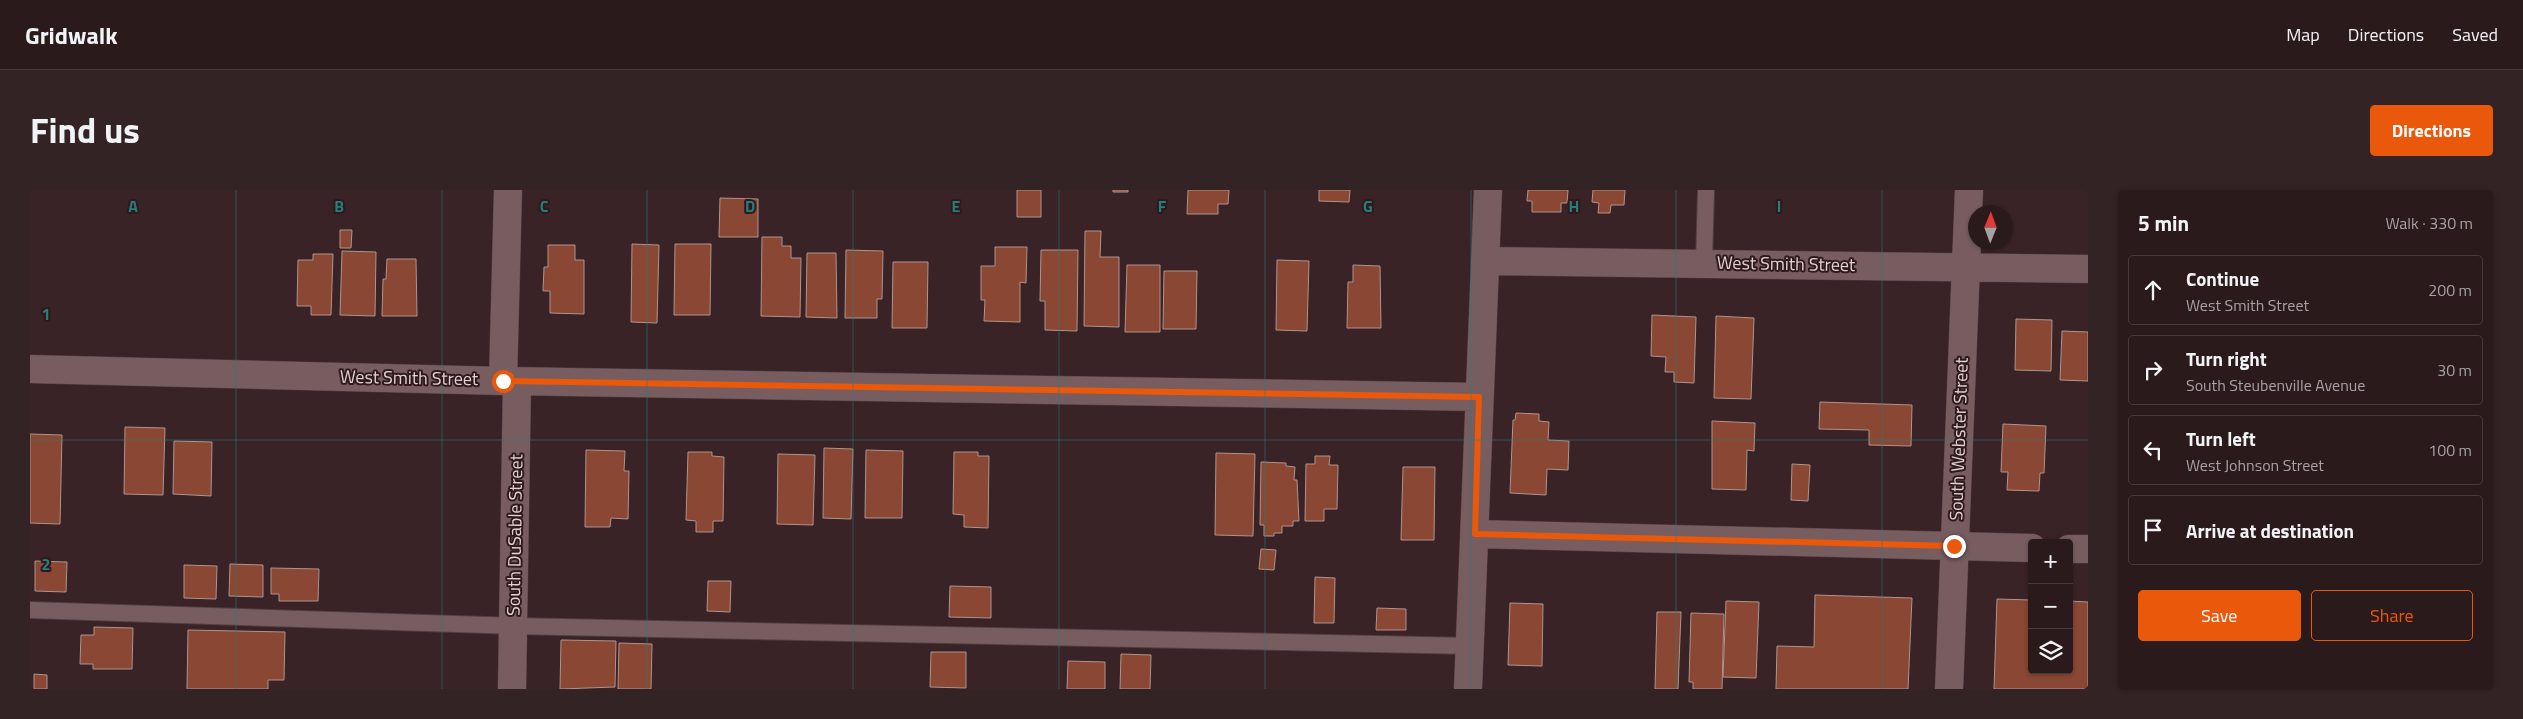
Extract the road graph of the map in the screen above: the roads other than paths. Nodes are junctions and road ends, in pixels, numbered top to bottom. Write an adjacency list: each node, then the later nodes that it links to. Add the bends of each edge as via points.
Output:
1 (508, 190): 10 (street, South DuSable Street)
2 (1488, 190): 5 (street)
3 (1706, 190): 6 (lane)
4 (1969, 190): 7 (street, South Webster Street)
5 (1485, 261): 6 (street, West Smith Street); 11 (street)
6 (1704, 264): 7 (street, West Smith Street)
7 (1966, 266): 8 (street, West Smith Street); 13 (street, South Webster Street)
8 (2088, 270)
9 (30, 369): 10 (street, West Smith Street)
10 (510, 381): 11 (street, West Smith Street); 18 (street, South DuSable Street)
11 (1479, 397): 12 (street)
12 (1475, 534): 13 (street); 19 (street)
13 (1954, 546): 14 (street); 22 (street, South Webster Street)
14 (2028, 548)
15 (2073, 549): 16 (street)
16 (2088, 549)
17 (30, 610): 18 (lane)
18 (514, 626): 19 (lane); 20 (street, South DuSable Street)
19 (1470, 646): 21 (street)
20 (512, 689)
21 (1468, 689)
22 (1949, 689)

